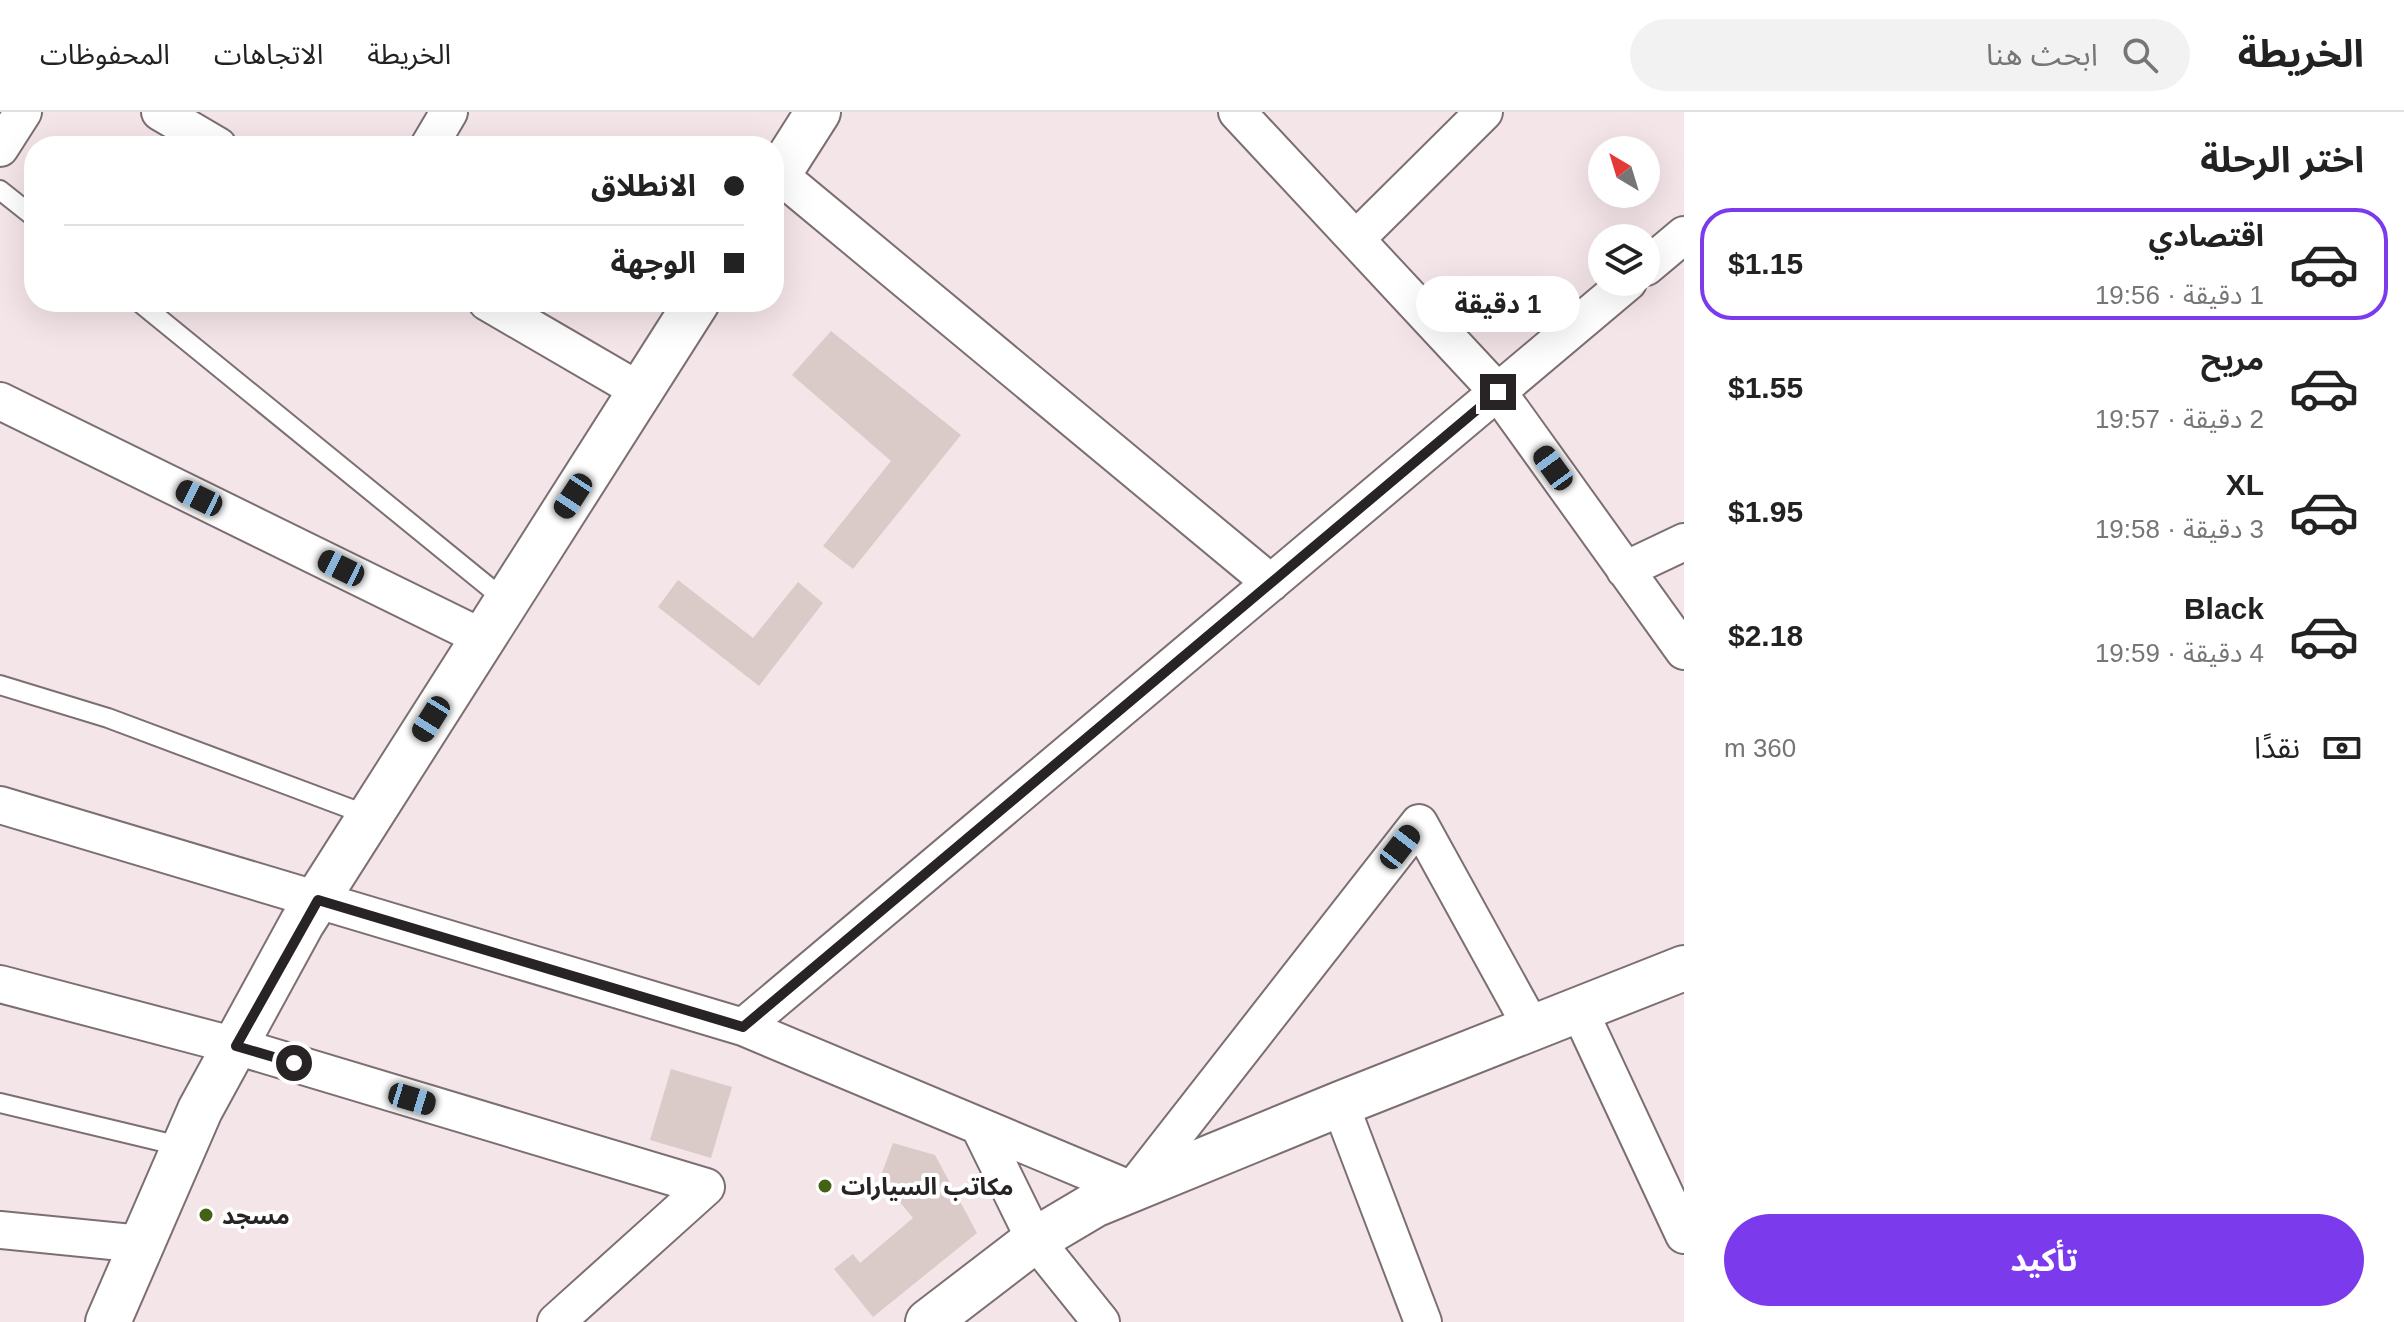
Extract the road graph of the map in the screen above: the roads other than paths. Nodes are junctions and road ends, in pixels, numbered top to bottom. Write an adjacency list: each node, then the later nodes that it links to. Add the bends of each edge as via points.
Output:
1 (23, 112): 9 (street)
2 (160, 112): 7 (street)
3 (449, 112): 8 (street)
4 (818, 112): 10 (main road)
5 (1237, 112): 15 (street)
6 (1484, 112): 15 (street)
7 (201, 136)
8 (435, 136)
9 (0, 148)
10 (784, 165)
11 (784, 185): 26 (street)
12 (0, 190): 13 (lane)
13 (24, 209)
14 (1684, 235): 16 (street)
15 (1356, 239): 22 (street)
16 (1660, 255)
17 (1611, 296): 22 (street)
18 (151, 312): 27 (lane)
19 (504, 312): 21 (street)
20 (691, 312): 21 (main road)
21 (640, 391): 27 (main road)
22 (1498, 392): 25 (street); 26 (street)
23 (0, 401): 28 (street)
24 (1684, 542): 25 (street)
25 (1625, 570): 29 (street)
26 (1271, 583): 37 (street)
27 (506, 601): 28 (main road)
28 (483, 638): 32 (main road)
29 (1684, 651)
30 (0, 685): 32 (lane, via 108,718)
31 (0, 805): 33 (street)
32 (370, 816): 33 (main road)
33 (318, 900): 37 (street); 39 (main road)
34 (1684, 968): 36 (main road)
35 (0, 984): 39 (street)
36 (1579, 1010): 38 (main road); 46 (street)
37 (743, 1027): 42 (street)
38 (1532, 1028): 41 (main road); 44 (street, via 1419,823)
39 (236, 1046): 43 (main road); 50 (street, via 706,1187)
40 (0, 1103): 43 (lane)
41 (1340, 1104): 44 (main road); 53 (street)
42 (979, 1126): 44 (street); 47 (street)
43 (184, 1147): 48 (main road)
44 (1132, 1190): 47 (main road, via 1094,1205)
45 (0, 1230): 48 (street)
46 (1684, 1235)
47 (1035, 1240): 51 (main road); 52 (street)
48 (142, 1244): 49 (main road)
49 (108, 1322)
50 (556, 1322)
51 (928, 1322)
52 (1101, 1322)
53 (1423, 1322)

